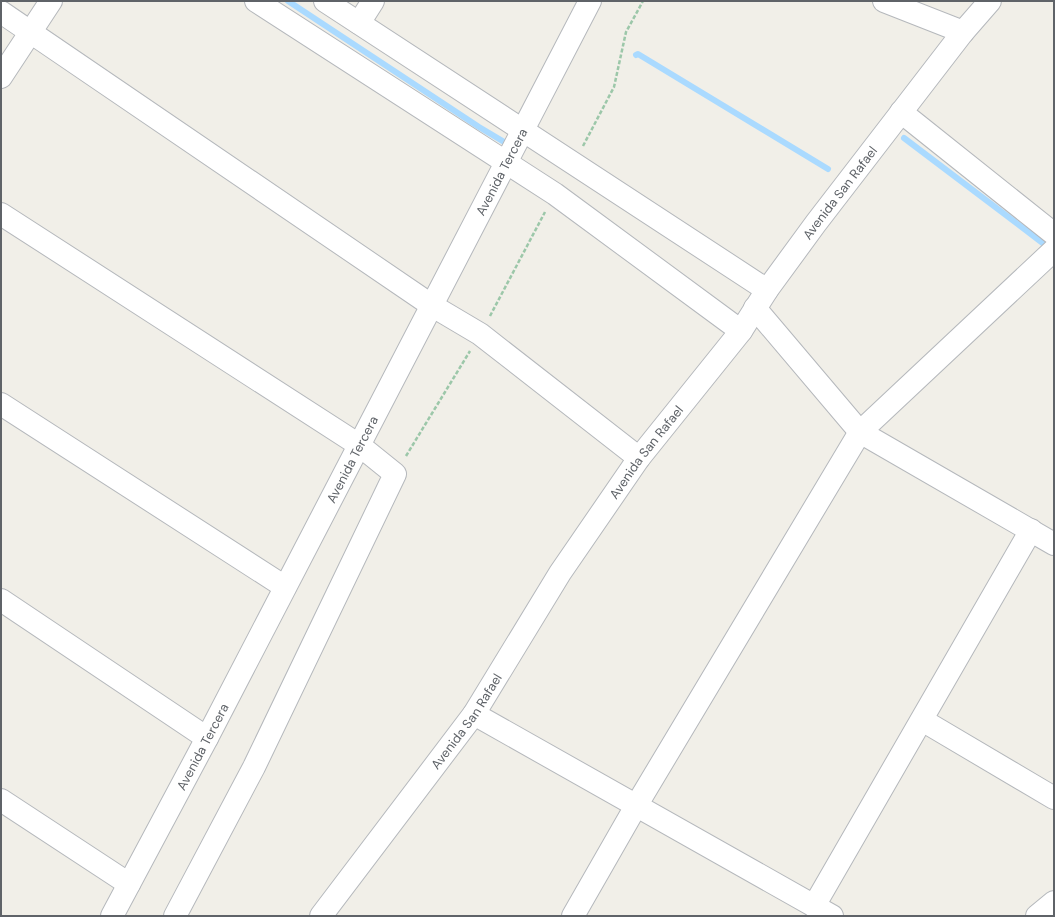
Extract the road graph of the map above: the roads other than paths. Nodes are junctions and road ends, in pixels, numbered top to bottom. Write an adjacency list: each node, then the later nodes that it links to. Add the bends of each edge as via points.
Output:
1 (52, 1): 10 (street)
2 (256, 1): 15 (street)
3 (325, 1): 9 (street)
4 (373, 1): 9 (street)
5 (590, 1): 14 (street, Avenida Tercera)
6 (884, 1): 11 (street)
7 (990, 1): 11 (street, Avenida San Rafael)
8 (1, 12): 10 (street)
9 (359, 23): 14 (street)
10 (31, 32): 12 (street); 20 (street)
11 (963, 32): 13 (street, Avenida San Rafael)
12 (1, 77)
13 (901, 112): 17 (street); 19 (street, Avenida San Rafael)
14 (523, 130): 15 (street, Avenida Tercera); 19 (street)
15 (506, 162): 20 (street, Avenida Tercera); 22 (street, via 555,194)
16 (1, 214): 25 (street)
17 (1054, 234)
18 (1054, 250): 24 (street)
19 (767, 290): 21 (street, Avenida San Rafael)
20 (431, 305): 25 (street, Avenida Tercera); 26 (street, via 480,334)
21 (755, 308): 22 (street, Avenida San Rafael); 24 (street)
22 (741, 331): 26 (street, Avenida San Rafael)
23 (1, 404): 29 (street)
24 (860, 432): 27 (street); 36 (street)
25 (358, 445): 29 (street, Avenida Tercera); 41 (street, via 395,474 254,767)
26 (640, 458): 31 (street, Avenida San Rafael, via 560,573)
27 (1031, 530): 28 (street); 32 (street)
28 (1054, 544)
29 (285, 587): 33 (street, Avenida Tercera)
30 (1, 600): 33 (street)
31 (474, 714): 36 (street); 42 (street, Avenida San Rafael)
32 (922, 720): 34 (street); 39 (street)
33 (206, 738): 37 (street, Avenida Tercera)
34 (1054, 798)
35 (1, 800): 37 (street)
36 (636, 806): 39 (street); 43 (street)
37 (129, 884): 40 (street, Avenida Tercera)
38 (1054, 902): 44 (street)
39 (823, 911)
40 (112, 916)
41 (175, 916)
42 (321, 916)
43 (573, 916)
44 (1037, 916)

